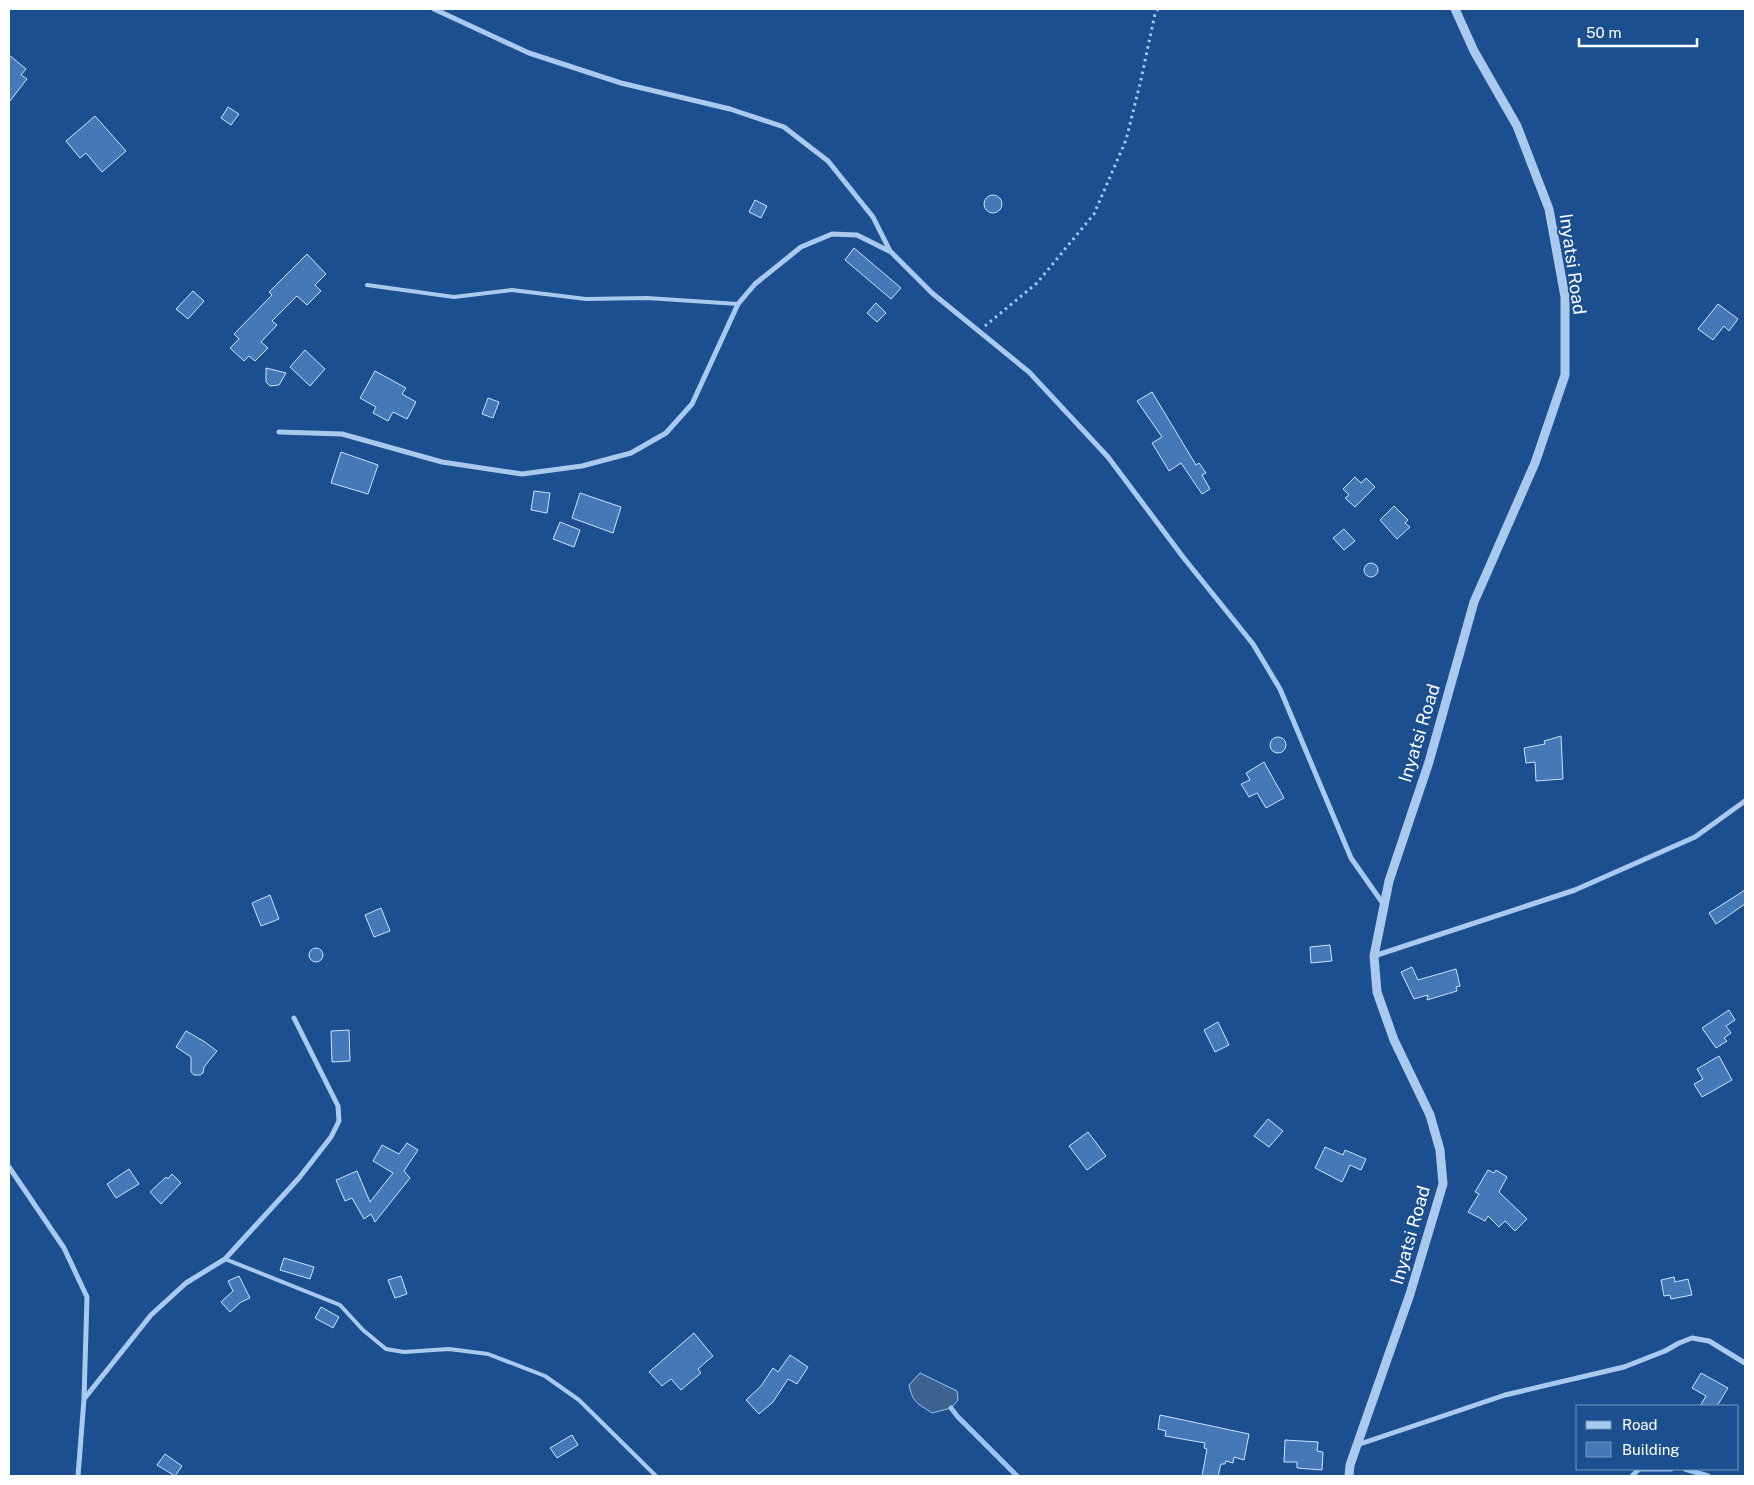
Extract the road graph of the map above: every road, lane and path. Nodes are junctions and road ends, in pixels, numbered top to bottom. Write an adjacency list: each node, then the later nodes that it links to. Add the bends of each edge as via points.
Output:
1 (434, 9): 4 (street, via 529,53 621,83 730,109 784,127 828,161 873,217)
2 (1158, 9): 7 (path, via 1126,140 1094,214 1037,283)
3 (1455, 9): 10 (street, Inyatsi Road, via 1474,51 1517,126 1549,209 1565,297 1565,374 1534,463 1474,602)
4 (890, 251): 6 (street, via 857,235 832,234 801,247 756,284); 7 (street, via 932,294)
5 (368, 285): 6 (lane, via 454,297 512,290 586,299 647,298)
6 (738, 304): 8 (street, via 692,404 666,433 631,453 582,466 522,474 442,462 342,434)
7 (979, 332): 10 (street, via 1029,372 1108,457 1253,644 1280,689 1351,858)
8 (279, 432)
9 (1745, 801): 11 (street, via 1695,838 1575,890)
10 (1384, 905): 11 (street, Inyatsi Road)
11 (1374, 956): 17 (street, Inyatsi Road, via 1378,992 1394,1040 1430,1116 1440,1150 1443,1184 1410,1294)
12 (294, 1018): 14 (street, via 338,1106 339,1121 300,1178)
13 (9, 1167): 16 (street, via 64,1248 86,1297)
14 (225, 1259): 16 (street, via 186,1284 151,1314); 19 (lane, via 340,1306 386,1349 488,1354 545,1376 579,1400)
15 (1745, 1363): 17 (street, via 1708,1341 1692,1338 1624,1367 1504,1395)
16 (84, 1399): 18 (street)
17 (1357, 1445): 20 (street, Inyatsi Road)
18 (78, 1476)
19 (656, 1476)
20 (1349, 1476)

